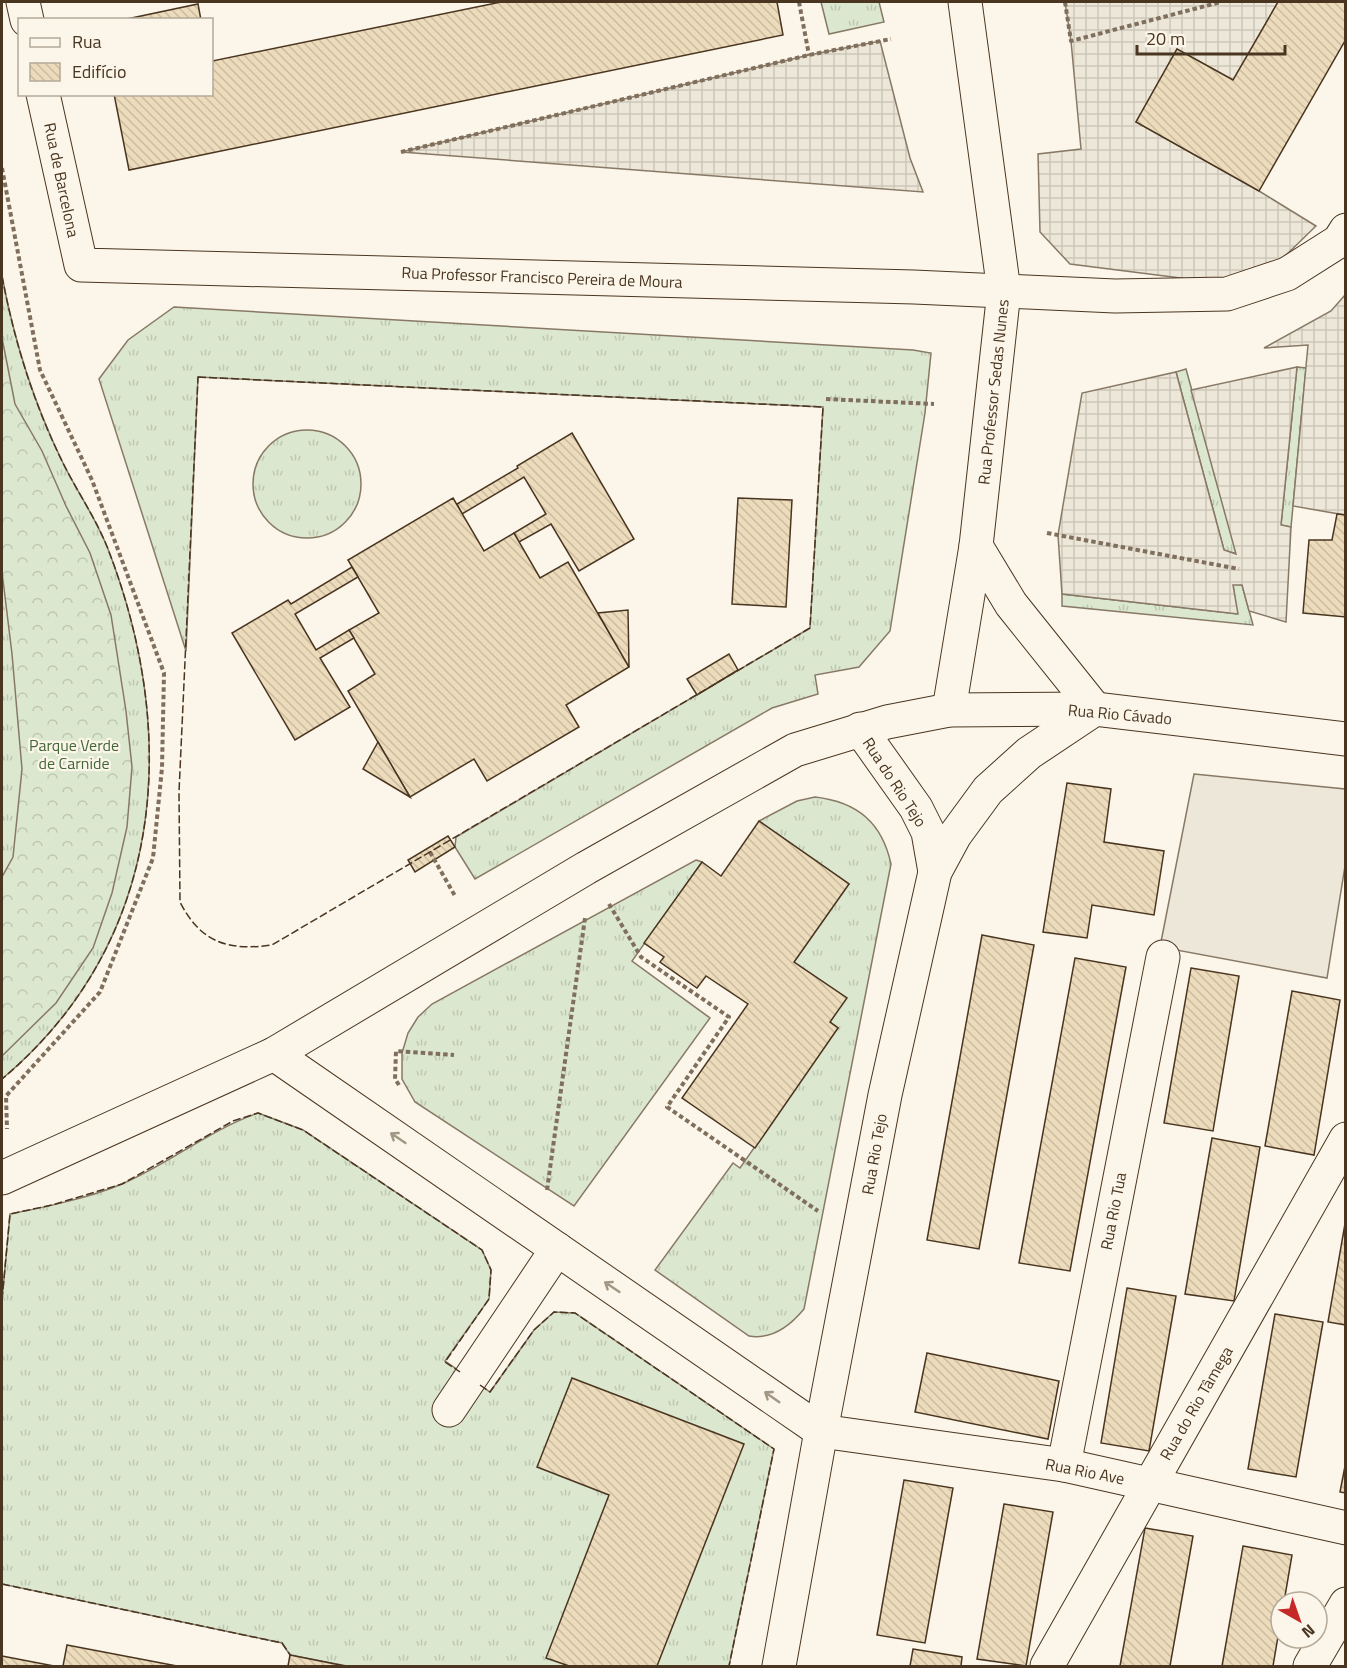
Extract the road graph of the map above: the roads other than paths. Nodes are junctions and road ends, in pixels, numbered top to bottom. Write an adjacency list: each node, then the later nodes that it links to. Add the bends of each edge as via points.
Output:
1 (22, 2): 3 (street)
2 (965, 2): 7 (street, Rua Professor Sedas Nunes)
3 (26, 18)
4 (43, 96): 6 (street, Rua de Barcelona)
5 (1346, 230): 7 (street, Rua Professor Francisco Pereira de Moura, via 1339,241 1287,274 1227,294 1115,296)
6 (81, 265): 7 (street, Rua Professor Francisco Pereira de Moura)
7 (1004, 291): 8 (street, Rua Professor Sedas Nunes)
8 (976, 546): 9 (street, via 1011,604); 10 (street, Rua Professor Sedas Nunes)
9 (1095, 709): 10 (street, Rua Rio Cávado); 12 (street, Rua Rio Cávado); 13 (street, Rua Rio Tejo, via 1029,753 988,790 955,835)
10 (949, 710): 11 (street, Rua Rio Cávado)
11 (860, 729): 13 (street, Rua do Rio Tejo, via 916,808 928,831); 15 (street, Rua Rio Cávado, via 795,750)
12 (1346, 739)
13 (935, 872): 20 (street, Rua Rio Tejo, via 885,1095)
14 (1163, 957): 21 (street, Rua Rio Tua)
15 (274, 1054): 17 (street, Rua Rio Cávado); 18 (street, one-way to 15)
16 (1346, 1140): 22 (street, Rua do Rio Tâmega)
17 (4, 1177)
18 (549, 1244): 19 (street); 20 (street, one-way to 18)
19 (449, 1410)
20 (820, 1431): 21 (street, Rua Rio Ave); 25 (street, Rua Rio Tejo)
21 (1064, 1465): 22 (street, Rua Rio Ave)
22 (1150, 1484): 23 (street, Rua Rio Ave); 26 (street, Rua do Rio Tâmega)
23 (1346, 1528)
24 (1346, 1605): 27 (street)
25 (779, 1666)
26 (1047, 1666)
27 (1310, 1666)

